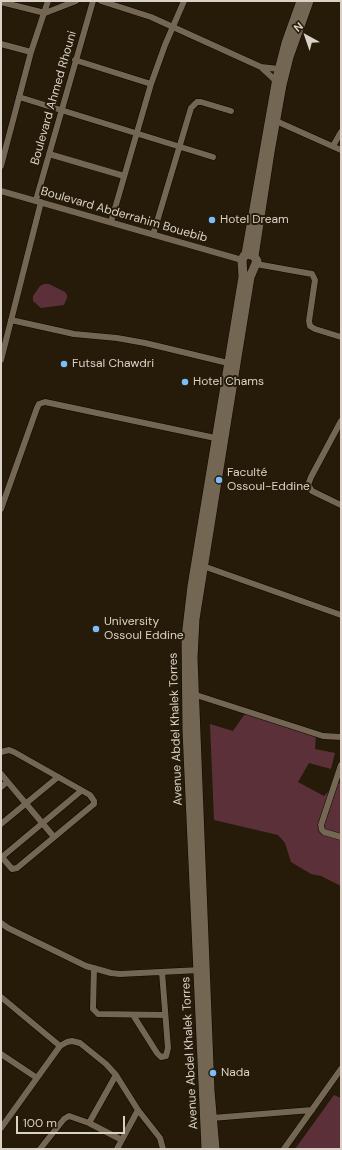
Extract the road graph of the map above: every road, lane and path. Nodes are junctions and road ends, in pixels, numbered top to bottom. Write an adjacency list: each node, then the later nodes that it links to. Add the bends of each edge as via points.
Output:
1 (48, 1): 9 (street)
2 (76, 1): 9 (street)
3 (93, 1): 13 (street, Boulevard Ahmed Rhouni)
4 (101, 1): 10 (street, via 151,17)
5 (184, 1): 10 (street)
6 (301, 1): 15 (main road, Avenue Abdel Khalek Torres)
7 (309, 1): 21 (main road, Avenue Abdel Khalek Torres, via 289,57)
8 (1, 2): 9 (street)
9 (45, 13): 12 (street)
10 (173, 28): 14 (street); 17 (street)
11 (1, 44): 12 (street)
12 (31, 52): 18 (street)
13 (75, 60): 17 (street); 19 (street, Boulevard Ahmed Rhouni)
14 (261, 67): 15 (street); 16 (street)
15 (279, 69): 16 (main road, Avenue Abdel Khalek Torres)
16 (276, 81): 36 (main road, Avenue Abdel Khalek Torres)
17 (151, 84): 23 (street)
18 (19, 97): 19 (street); 24 (street)
19 (61, 110): 23 (street); 28 (street, Boulevard Ahmed Rhouni)
20 (231, 111): 26 (street, via 201,102 194,104)
21 (276, 121): 25 (street); 36 (main road, Avenue Abdel Khalek Torres)
22 (341, 132): 25 (street)
23 (135, 134): 26 (street); 31 (street)
24 (4, 142): 30 (street)
25 (333, 146): 27 (street)
26 (179, 147): 29 (street); 35 (street)
27 (341, 150)
28 (49, 154): 31 (street); 33 (street, Boulevard Ahmed Rhouni)
29 (213, 157)
30 (1, 166)
31 (124, 176): 34 (street)
32 (1, 191): 33 (street, Boulevard Abderrahim Bouebib)
33 (38, 201): 34 (street, Boulevard Abderrahim Bouebib); 37 (street, Boulevard Ahmed Rhouni)
34 (111, 222): 35 (street, Boulevard Abderrahim Bouebib)
35 (153, 235): 36 (street, Boulevard Abderrahim Bouebib)
36 (249, 261): 38 (street, Boulevard Abderrahim Bouebib, via 312,274 315,277 315,284 310,326); 41 (main road, Avenue Abdel Khalek Torres, via 243,277); 43 (main road, Avenue Abdel Khalek Torres, via 250,277)
37 (11, 320): 39 (street, Boulevard Ahmed Rhouni); 41 (street, via 74,334 146,343)
38 (341, 337)
39 (2, 351): 40 (street, Boulevard Ahmed Rhouni)
40 (1, 360)
41 (228, 363): 43 (main road, Avenue Abdel Khalek Torres)
42 (341, 421): 44 (street, via 308,485 312,491)
43 (220, 439): 45 (street, via 45,402 39,404); 46 (main road, Avenue Abdel Khalek Torres); 65 (main road, Avenue Abdel Khalek Torres, via 190,597 185,654 186,724)
44 (341, 505)
45 (1, 509)
46 (203, 566): 47 (street); 48 (main road, Avenue Abdel Khalek Torres, via 193,638)
47 (341, 615)
48 (193, 694): 49 (street, via 324,736); 65 (main road, Avenue Abdel Khalek Torres)
49 (341, 738)
50 (1, 752): 53 (street, via 14,752)
51 (341, 765): 61 (street, via 321,824 324,832)
52 (1, 774): 54 (street)
53 (58, 777): 56 (street); 57 (street)
54 (7, 782): 55 (street); 57 (street)
55 (1, 787)
56 (81, 791): 59 (street); 60 (street, via 90,795 94,804)
57 (26, 804): 58 (street); 59 (street)
58 (1, 824)
59 (43, 824): 60 (street); 62 (street)
60 (54, 837): 62 (street, via 17,868 12,868)
61 (341, 838)
62 (2, 857)
63 (1, 923): 64 (street)
64 (94, 968): 66 (street, via 120,974); 68 (street, via 94,1012)
65 (201, 970): 66 (street); 77 (main road, Avenue Abdel Khalek Torres); 84 (main road, Avenue Abdel Khalek Torres)
66 (162, 972): 69 (street)
67 (1, 997): 70 (street)
68 (133, 1015): 69 (street); 69 (street, via 161,1057 166,1056 168,1048)
69 (165, 1015)
70 (60, 1046): 73 (street, via 72,1041 80,1043); 74 (street)
71 (1, 1054): 74 (street)
72 (341, 1070): 76 (street)
73 (116, 1075): 75 (street); 78 (street)
74 (37, 1078): 79 (street)
75 (138, 1110): 80 (street); 83 (street, via 160,1138)
76 (312, 1110): 77 (street); 86 (street)
77 (212, 1118): 85 (main road, Avenue Abdel Khalek Torres)
78 (89, 1123): 80 (street); 81 (street, via 73,1116 66,1116)
79 (2, 1124)
80 (122, 1140): 82 (street)
81 (40, 1149)
82 (117, 1149)
83 (163, 1149)
84 (206, 1149)
85 (215, 1149)
86 (284, 1149)

